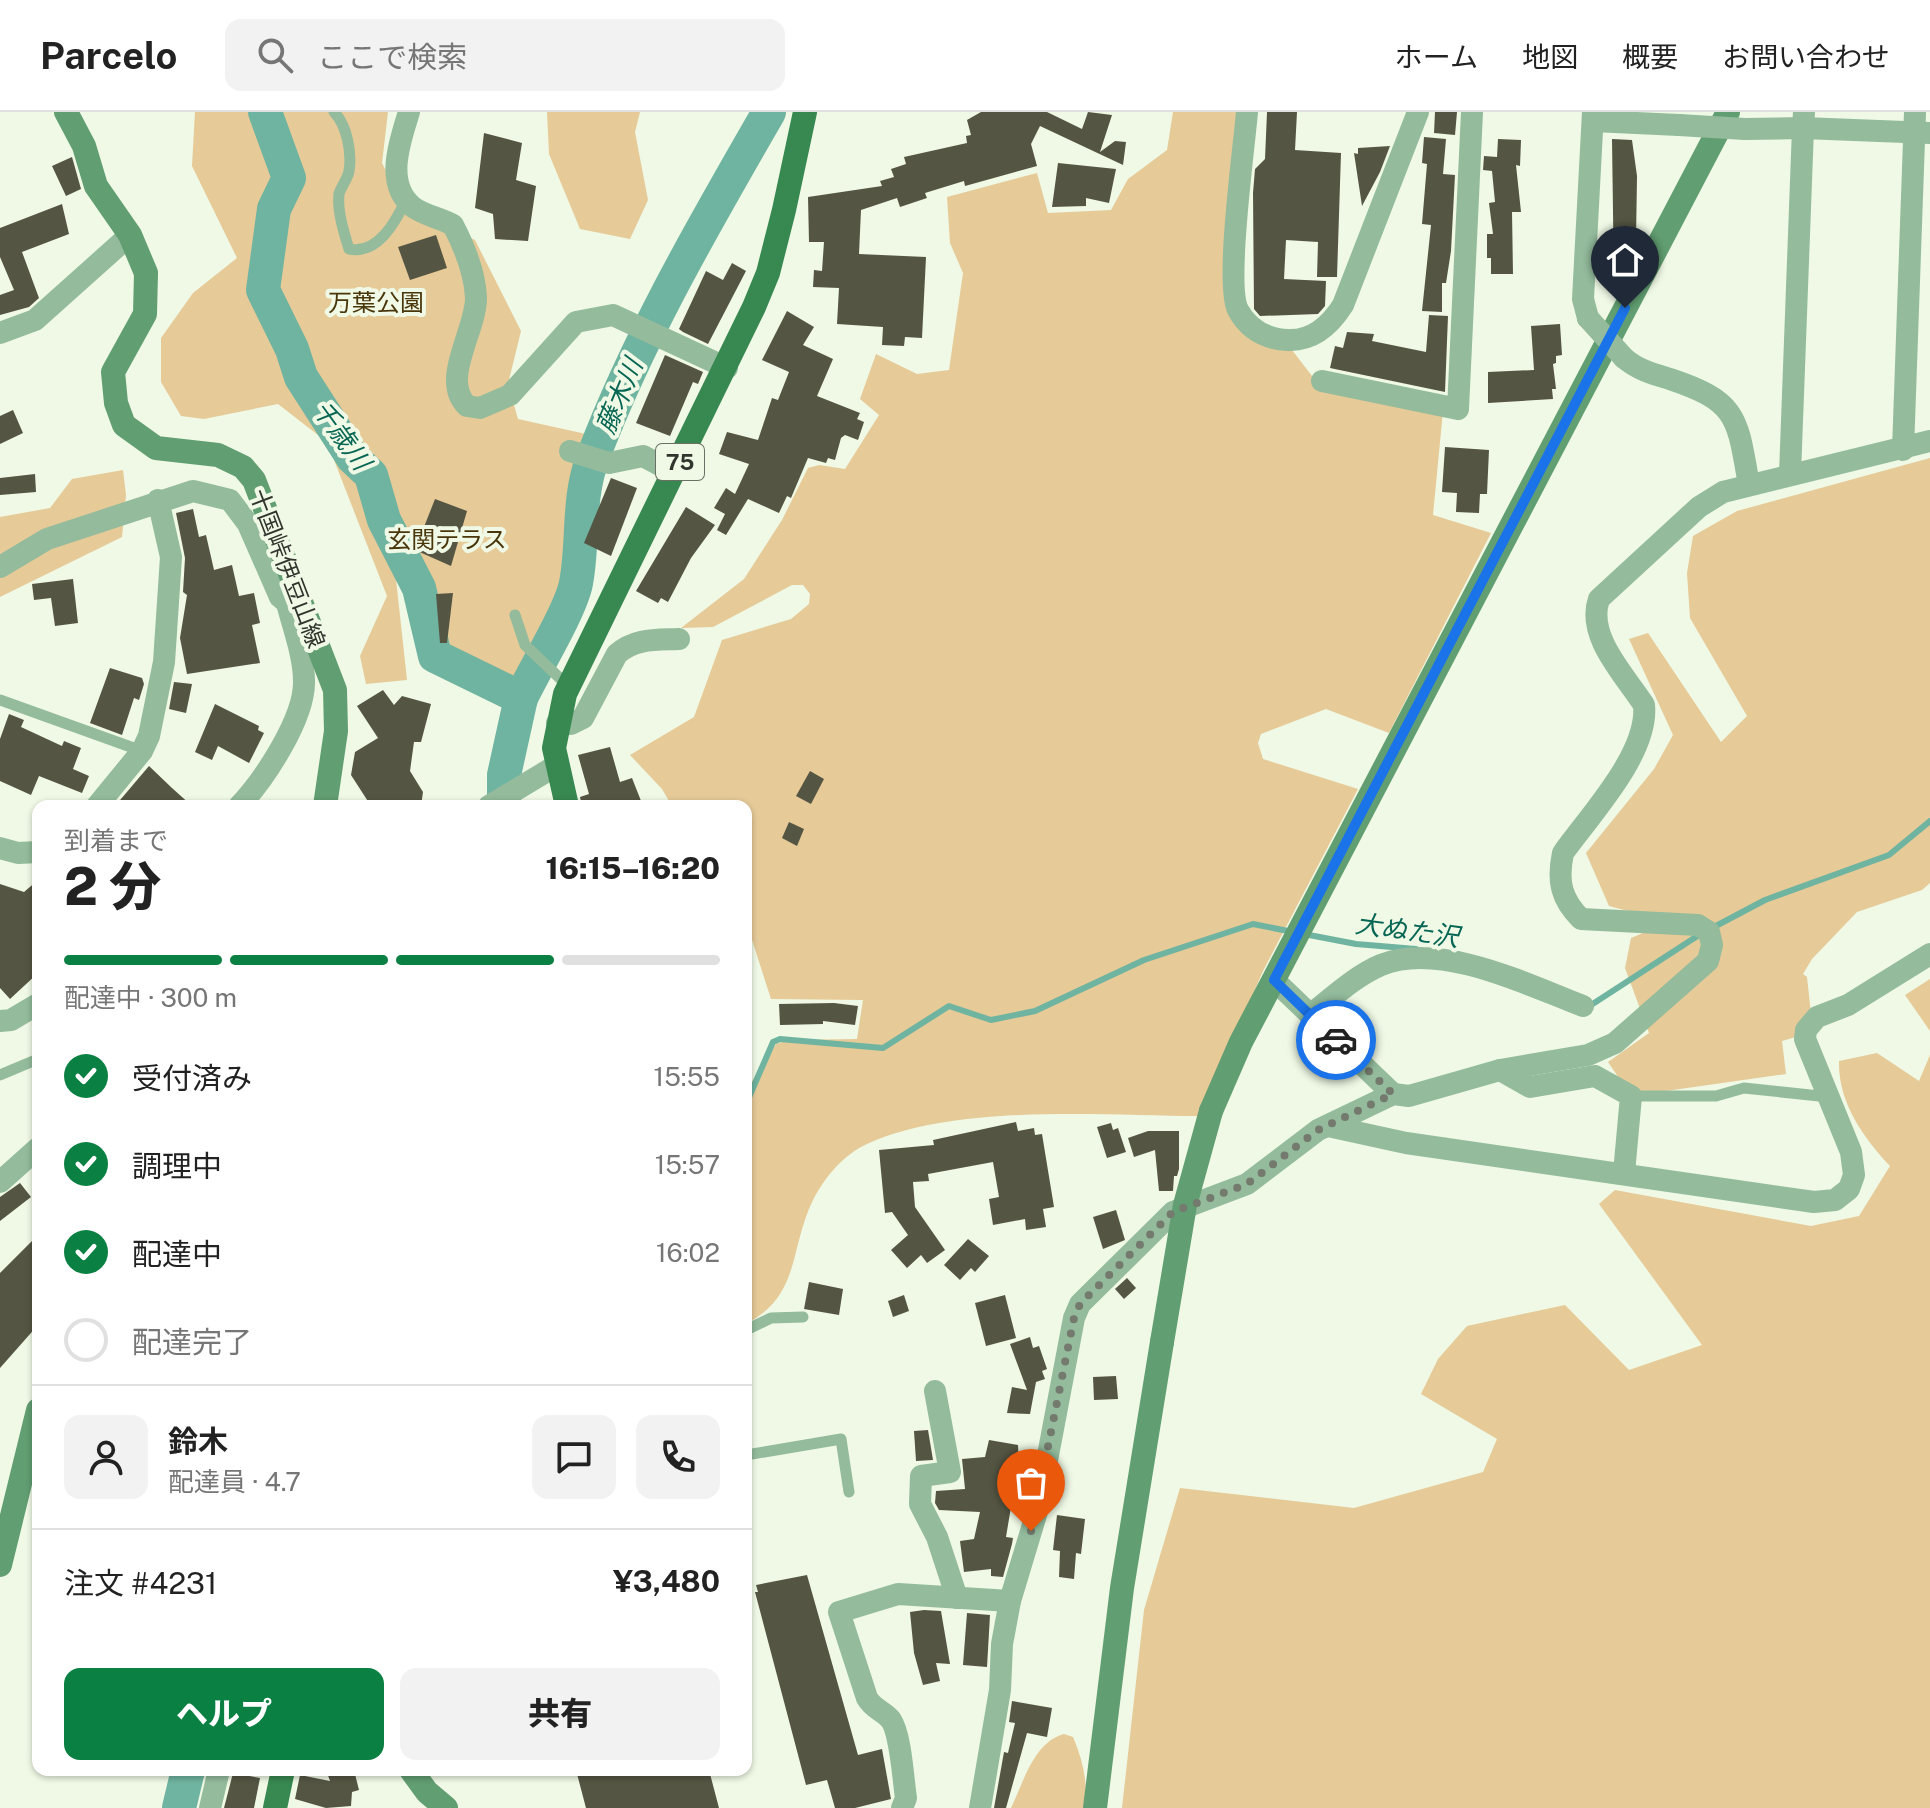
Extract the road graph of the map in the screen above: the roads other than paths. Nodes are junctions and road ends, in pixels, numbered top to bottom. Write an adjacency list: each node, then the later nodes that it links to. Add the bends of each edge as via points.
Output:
1 (66, 112): 14 (street, 十国峠伊豆山線, via 96,186)
2 (334, 112): 13 (lane, via 348,154 349,172 339,193 349,249 376,243)
3 (409, 112): 13 (street, via 396,155)
4 (805, 112): 17 (main road, 75, via 768,273)
5 (1247, 112): 6 (street, via 1236,307 1249,326 1270,339 1295,340 1332,322 1343,305)
6 (1418, 112)
7 (1472, 112): 18 (street, via 1458,409)
8 (1593, 116): 9 (street); 24 (street, bridge, via 1583,299 1588,318 1635,368 1708,392 1724,405 1738,423)
9 (1648, 118): 10 (street, bridge, via 1679,125)
10 (1736, 120): 11 (street); 43 (street)
11 (1804, 120): 12 (street); 23 (street)
12 (1920, 126): 15 (street)
13 (406, 200): 17 (street, via 453,225 471,268 474,324 457,376 457,389 467,406 480,408 510,395 576,322 613,315)
14 (130, 235): 16 (street, via 35,320); 27 (street, 十国峠伊豆山線, via 146,273 145,314 113,372 124,425 156,448 218,455 243,467 264,498)
15 (1920, 244): 20 (street)
16 (0, 333)
17 (727, 368): 22 (main road, 75)
18 (1322, 381)
19 (1930, 441): 20 (street)
20 (1903, 450): 23 (street)
21 (573, 452): 22 (street, via 609,463 643,456)
22 (675, 473): 30 (main road, 75)
23 (1790, 474): 24 (street)
24 (1749, 485): 49 (street, via 1723,492 1699,507 1599,599 1593,615 1598,634 1644,705 1645,717 1630,761 1563,853 1559,871 1561,893 1581,919 1698,925 1709,932 1708,961 1615,1043 1588,1055)
25 (158, 500): 26 (street, via 47,539); 27 (street, via 193,491 230,500 248,524 280,597); 33 (street, via 172,582 164,662)
26 (0, 567)
27 (293, 600): 36 (street, via 304,681 301,703 287,736); 37 (street, 十国峠伊豆山線, via 335,690 336,731)
28 (515, 615): 30 (lane, via 525,645)
29 (679, 639): 32 (street, via 645,640 624,648 583,718)
30 (561, 680): 32 (main road, 75)
31 (0, 700): 33 (lane)
32 (557, 723): 34 (main road, 75, via 554,748)
33 (142, 751): 35 (street)
34 (537, 782): 38 (street); 39 (main road, 75)
35 (102, 800)
36 (243, 800)
37 (326, 800)
38 (501, 800)
39 (560, 800)
40 (0, 848): 41 (street)
41 (32, 852)
42 (1930, 954): 53 (street, via 1810,1022 1805,1039)
43 (1274, 980): 46 (street); 75 (street, bridge, via 1211,1111 1185,1205 1122,1588)
44 (1583, 1006): 46 (street, via 1475,966 1424,959 1382,964)
45 (32, 1008): 47 (street)
46 (1310, 1015): 51 (street)
47 (0, 1021)
48 (32, 1062): 50 (lane)
49 (1500, 1070): 51 (street, via 1409,1096); 52 (street, via 1530,1087 1595,1076)
50 (0, 1075)
51 (1393, 1094): 54 (street)
52 (1631, 1096): 53 (lane, via 1716,1096 1744,1088); 56 (street)
53 (1829, 1097): 56 (street, via 1853,1161 1849,1189 1835,1200 1814,1202)
54 (1328, 1126): 56 (street, via 1406,1143); 66 (street, via 1247,1184 1173,1212 1080,1304 1038,1508)
55 (32, 1153): 57 (street)
56 (1624, 1173)
57 (0, 1182)
58 (803, 1317): 59 (lane, via 771,1318)
59 (752, 1327)
60 (935, 1391): 65 (street, via 950,1472 921,1476 920,1504)
61 (32, 1434): 64 (street)
62 (752, 1454): 63 (lane, via 841,1439)
63 (849, 1492)
64 (0, 1565)
65 (957, 1598): 66 (street); 73 (street, via 898,1594 839,1612 867,1698 895,1729 906,1798)
66 (1010, 1601): 74 (street)
67 (218, 1776): 70 (street)
68 (282, 1776): 71 (main road)
69 (415, 1776): 72 (street)
70 (210, 1808)
71 (275, 1808)
72 (446, 1808)
73 (902, 1808)
74 (980, 1808)
75 (1095, 1808)

